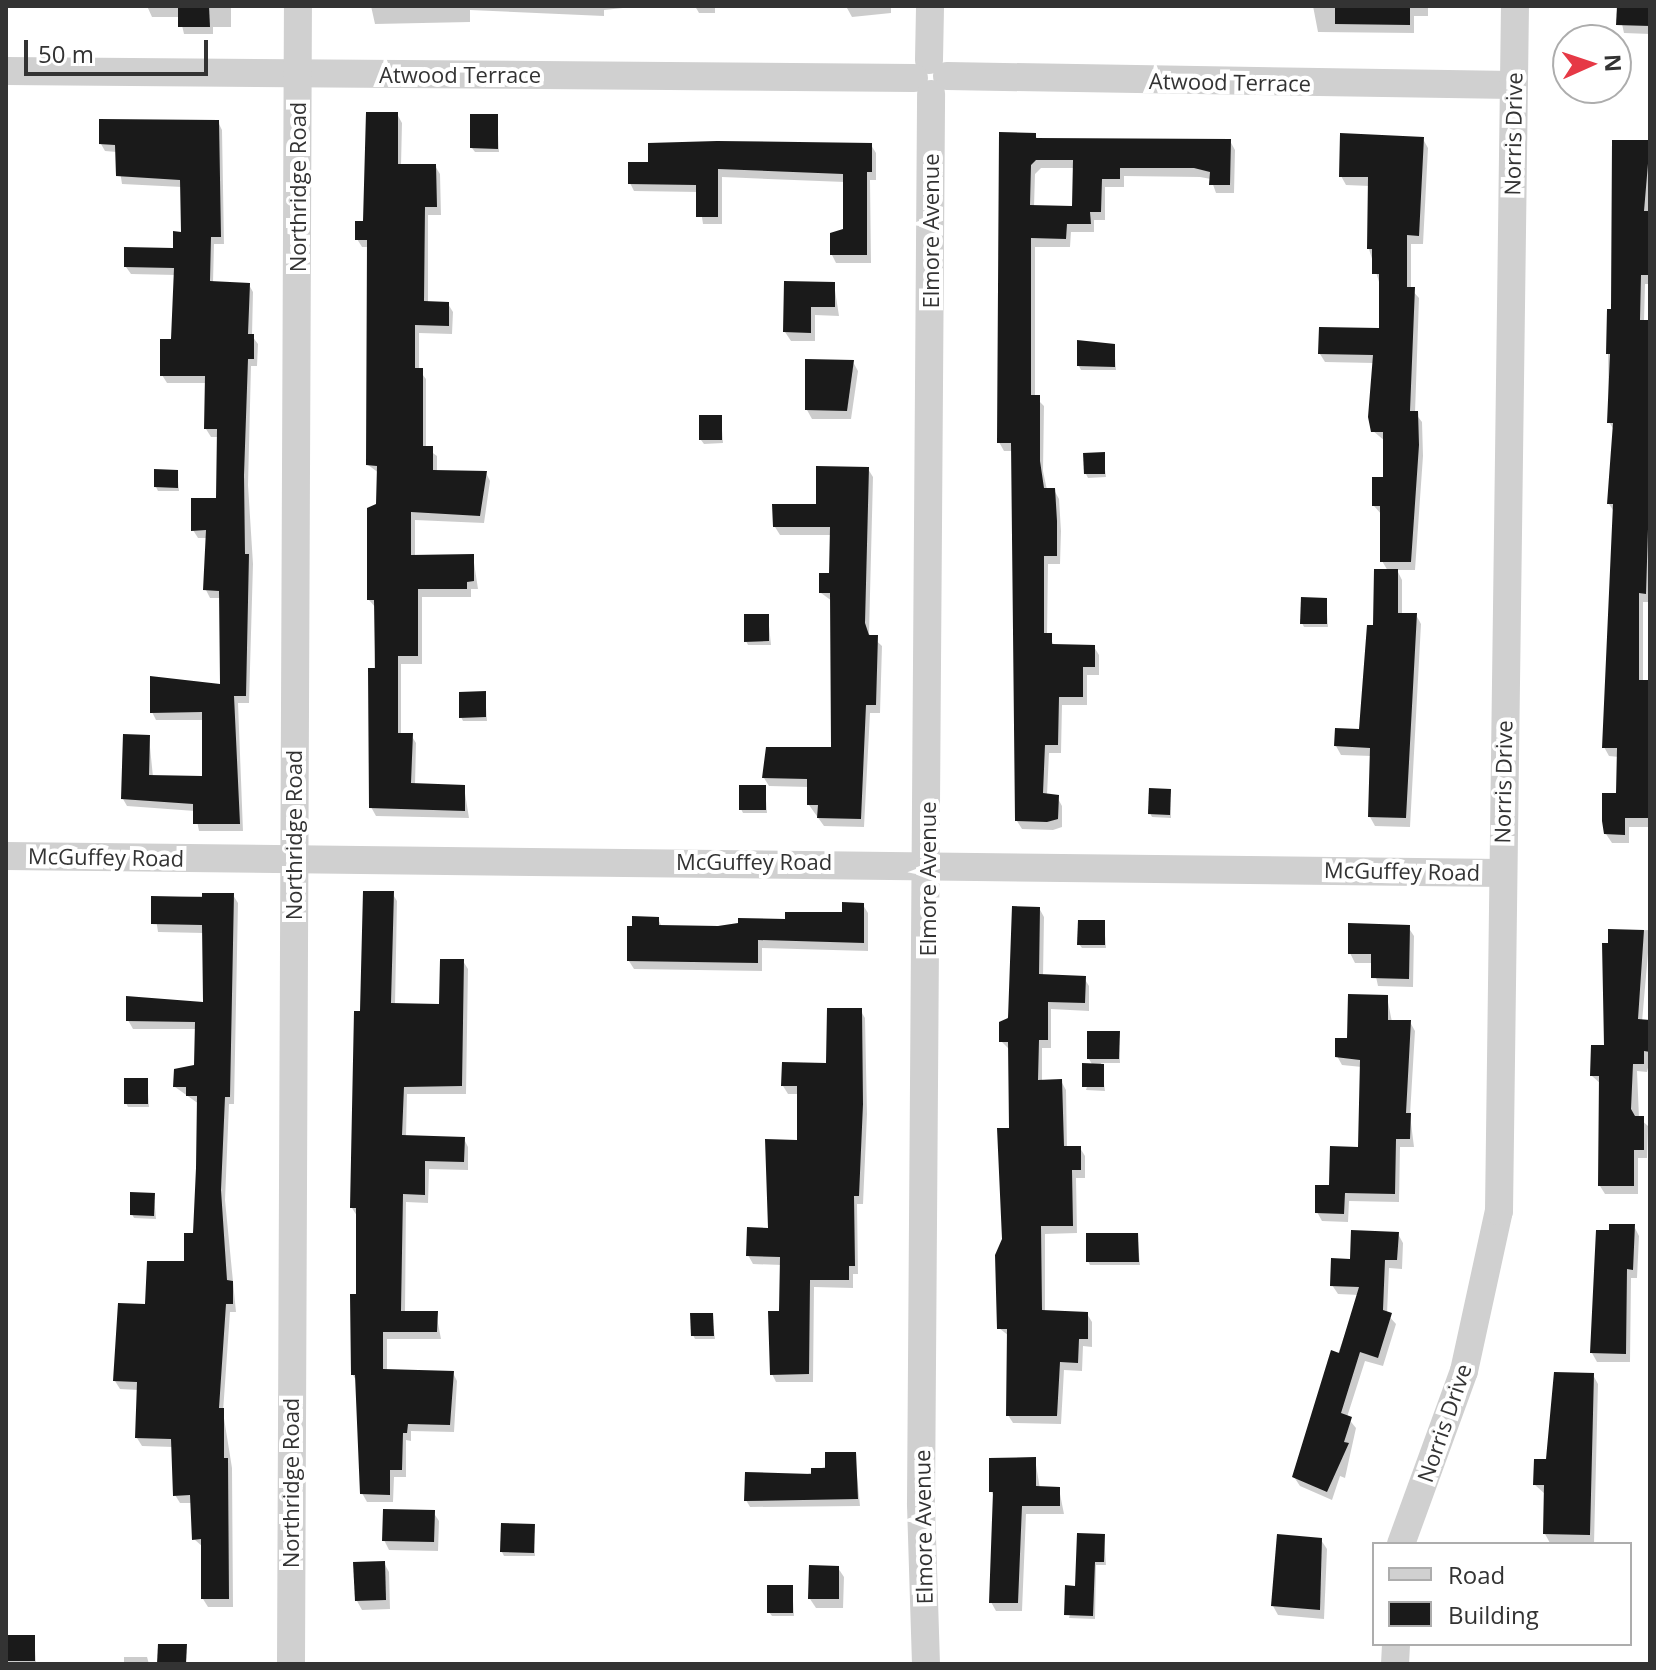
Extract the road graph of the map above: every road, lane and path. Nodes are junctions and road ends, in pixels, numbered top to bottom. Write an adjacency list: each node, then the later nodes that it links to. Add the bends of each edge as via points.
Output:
1 (298, 6): 5 (street, Northridge Road)
2 (930, 6): 6 (street, Elmore Avenue)
3 (1515, 6): 7 (street, Norris Drive)
4 (6, 71): 5 (street, Atwood Terrace)
5 (297, 74): 6 (street, Atwood Terrace); 9 (street, Northridge Road)
6 (930, 77): 7 (street, Atwood Terrace); 10 (street, Elmore Avenue)
7 (1513, 85): 11 (street, Norris Drive)
8 (6, 856): 9 (street, McGuffey Road)
9 (294, 859): 10 (street, McGuffey Road); 13 (street, Northridge Road)
10 (928, 863): 11 (street, McGuffey Road); 14 (street, Elmore Avenue, via 921,1503)
11 (1501, 873): 12 (street, Norris Drive, via 1499,1211 1464,1371)
12 (1402, 1542)
13 (291, 1664)
14 (926, 1664)

